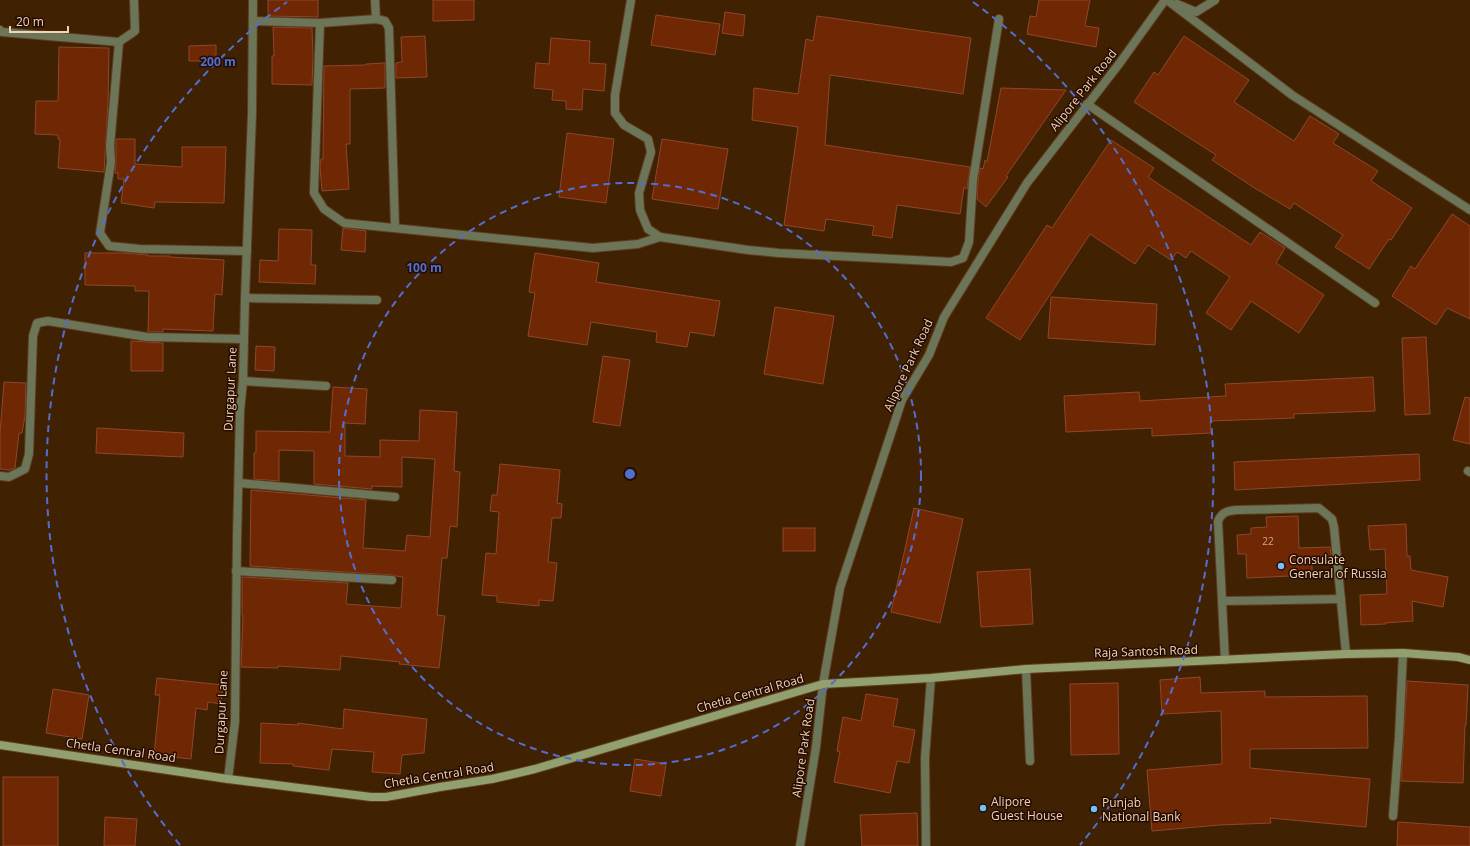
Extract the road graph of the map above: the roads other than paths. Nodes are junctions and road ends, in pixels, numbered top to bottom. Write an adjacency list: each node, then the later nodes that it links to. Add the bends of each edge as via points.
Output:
1 (134, 0): 12 (street, via 135,31)
2 (253, 0): 9 (street, Durgapur Lane)
3 (375, 0): 7 (street)
4 (631, 0): 16 (street, via 615,95 615,113 624,125 648,139 651,152 639,193 640,210 648,229)
5 (1167, 0): 6 (street, via 1196,12); 13 (street, Alipore Park Road); 14 (street, via 1292,95)
6 (1215, 0)
7 (376, 19): 10 (street); 15 (street, via 385,21 389,28)
8 (999, 19): 16 (street, via 973,180 969,242 963,258 951,262 779,254)
9 (254, 21): 10 (street); 17 (street, Durgapur Lane)
10 (320, 23): 15 (street, via 314,193 324,209 344,223)
11 (0, 30): 12 (street)
12 (119, 42): 17 (street, via 110,146 111,162 100,233 109,246)
13 (1087, 104): 20 (street); 37 (street, Alipore Park Road, via 1027,183 975,266 944,317 929,355 902,400 840,588)
14 (1470, 210)
15 (395, 228): 16 (street, via 593,248 638,244)
16 (660, 237)
17 (247, 251): 18 (street, Durgapur Lane)
18 (245, 298): 19 (street); 21 (street, Durgapur Lane)
19 (377, 300)
20 (1375, 303)
21 (244, 339): 22 (street, Durgapur Lane); 24 (street, via 147,336 48,321 37,323 33,336 29,454 25,469 9,477)
22 (243, 381): 23 (street); 25 (street, Durgapur Lane)
23 (326, 386)
24 (0, 476)
25 (239, 483): 26 (street); 27 (street, Durgapur Lane)
26 (395, 497)
27 (236, 571): 28 (street); 40 (street, Durgapur Lane, via 235,722)
28 (392, 580)
29 (1341, 599): 30 (street); 30 (street, via 1332,519 1319,508 1304,508 1236,510 1221,514 1218,521); 31 (street)
30 (1223, 601): 33 (street)
31 (1346, 654): 32 (main road, Raja Santosh Road); 33 (main road, Raja Santosh Road)
32 (1402, 654): 34 (main road, Raja Santosh Road); 41 (street)
33 (1225, 660): 35 (main road, Raja Santosh Road)
34 (1470, 660)
35 (1026, 669): 36 (main road, Raja Santosh Road); 39 (street)
36 (931, 678): 37 (main road, Raja Santosh Road); 43 (street, via 925,758)
37 (823, 684): 40 (main road, Chetla Central Road, via 535,769 386,797); 42 (street, Alipore Park Road)
38 (0, 745): 40 (main road, Chetla Central Road)
39 (1030, 761)
40 (228, 778)
41 (1393, 816)
42 (800, 846)
43 (926, 846)

